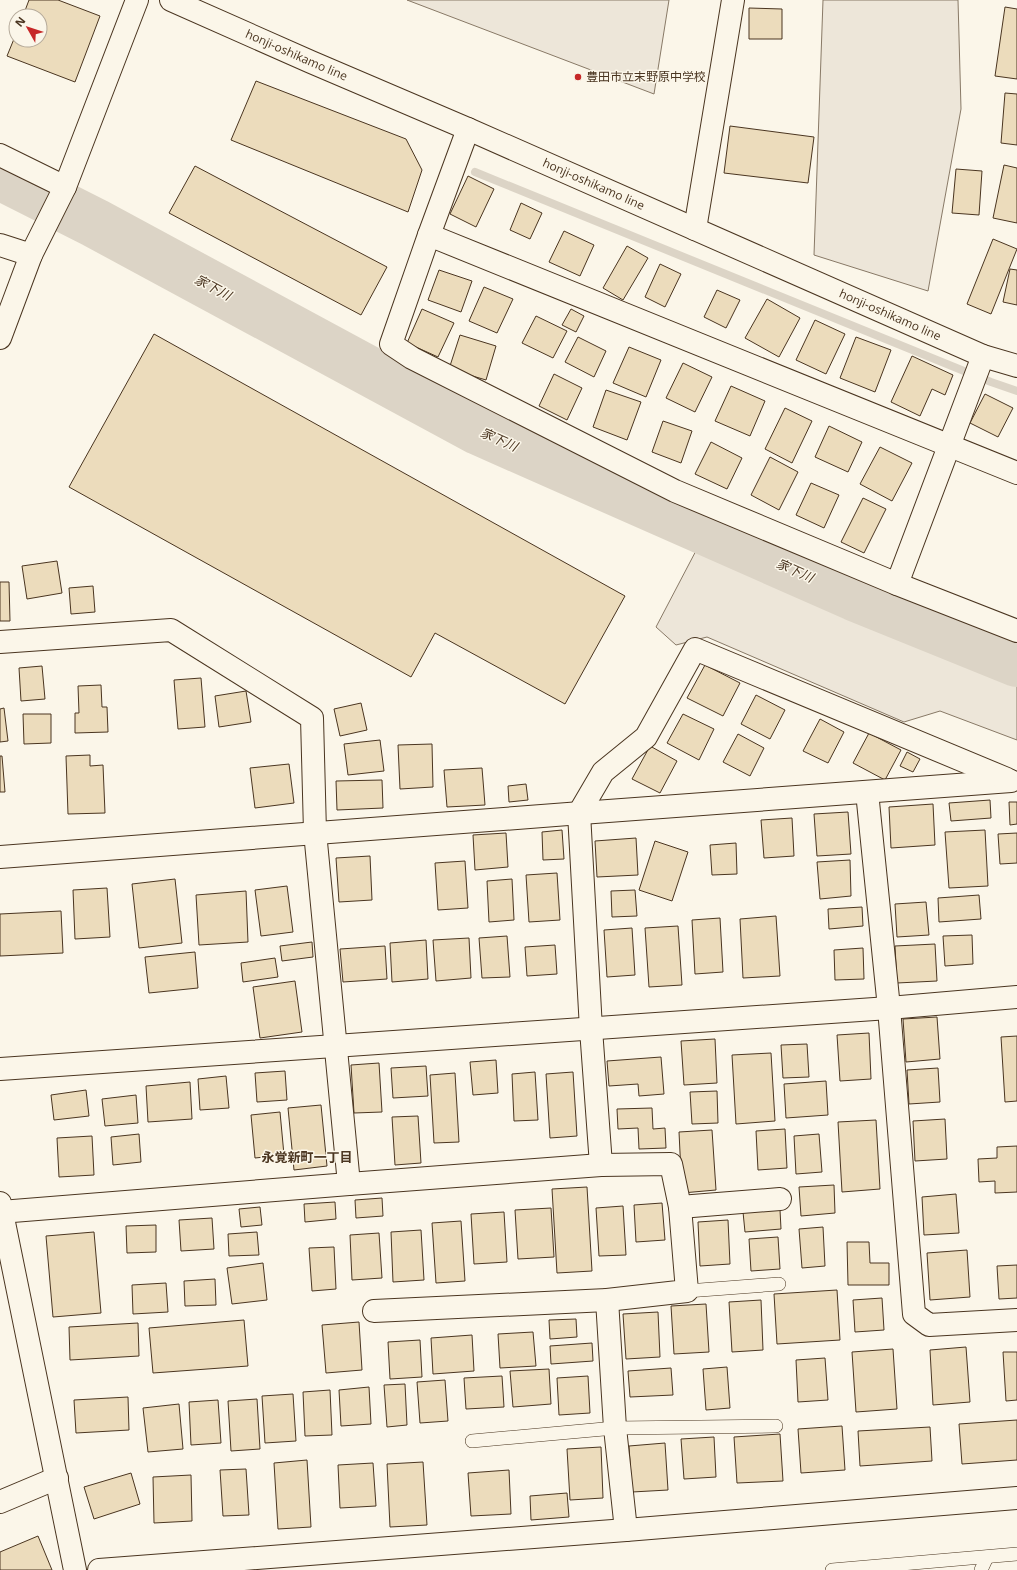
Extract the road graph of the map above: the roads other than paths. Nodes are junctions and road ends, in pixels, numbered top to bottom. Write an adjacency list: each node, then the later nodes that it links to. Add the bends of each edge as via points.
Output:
1 (137, 0): 6 (street)
2 (171, 0): 4 (street, honji-oshikamo line)
3 (733, 0): 7 (street)
4 (468, 129): 7 (street, honji-oshikamo line); 8 (street)
5 (0, 154): 6 (street)
6 (65, 186): 10 (street)
7 (695, 229): 12 (street, honji-oshikamo line)
8 (429, 235): 14 (street); 16 (street, via 391,344 412,358 675,491)
9 (0, 245): 10 (street)
10 (31, 255): 11 (street)
11 (0, 338)
12 (983, 356): 13 (street, honji-oshikamo line); 14 (street)
13 (1017, 366)
14 (949, 447): 15 (street); 16 (street)
15 (1017, 474)
16 (897, 584): 17 (street)
17 (1017, 631)
18 (0, 642): 22 (street, via 171,630 312,718)
19 (1014, 782): 20 (street); 21 (street, via 695,649 646,737 603,772)
20 (867, 792): 21 (street); 25 (street)
21 (579, 813): 22 (street); 26 (street)
22 (315, 832): 23 (street); 27 (street)
23 (0, 857)
24 (1017, 997): 25 (street)
25 (888, 1008): 26 (street); 38 (street, via 914,1314 929,1325)
26 (591, 1029): 27 (street); 29 (street)
27 (337, 1047): 28 (street); 30 (street)
28 (0, 1069)
29 (601, 1165): 30 (street); 32 (street, via 671,1164)
30 (349, 1184): 33 (street)
31 (780, 1199): 32 (street)
32 (680, 1207): 35 (street)
33 (1, 1209): 42 (street)
34 (779, 1284): 35 (lane)
35 (687, 1290): 36 (street)
36 (607, 1300): 37 (street); 40 (street)
37 (374, 1311)
38 (1017, 1320)
39 (776, 1426): 40 (lane)
40 (615, 1428): 41 (lane); 45 (street)
41 (472, 1441)
42 (57, 1478): 44 (street); 49 (street)
43 (1017, 1498): 45 (street)
44 (0, 1502)
45 (626, 1530): 50 (street)
46 (1017, 1554): 47 (lane)
47 (987, 1557): 48 (lane); 52 (lane)
48 (859, 1569): 51 (lane)
49 (75, 1570)
50 (99, 1570)
51 (832, 1570)
52 (981, 1570)

